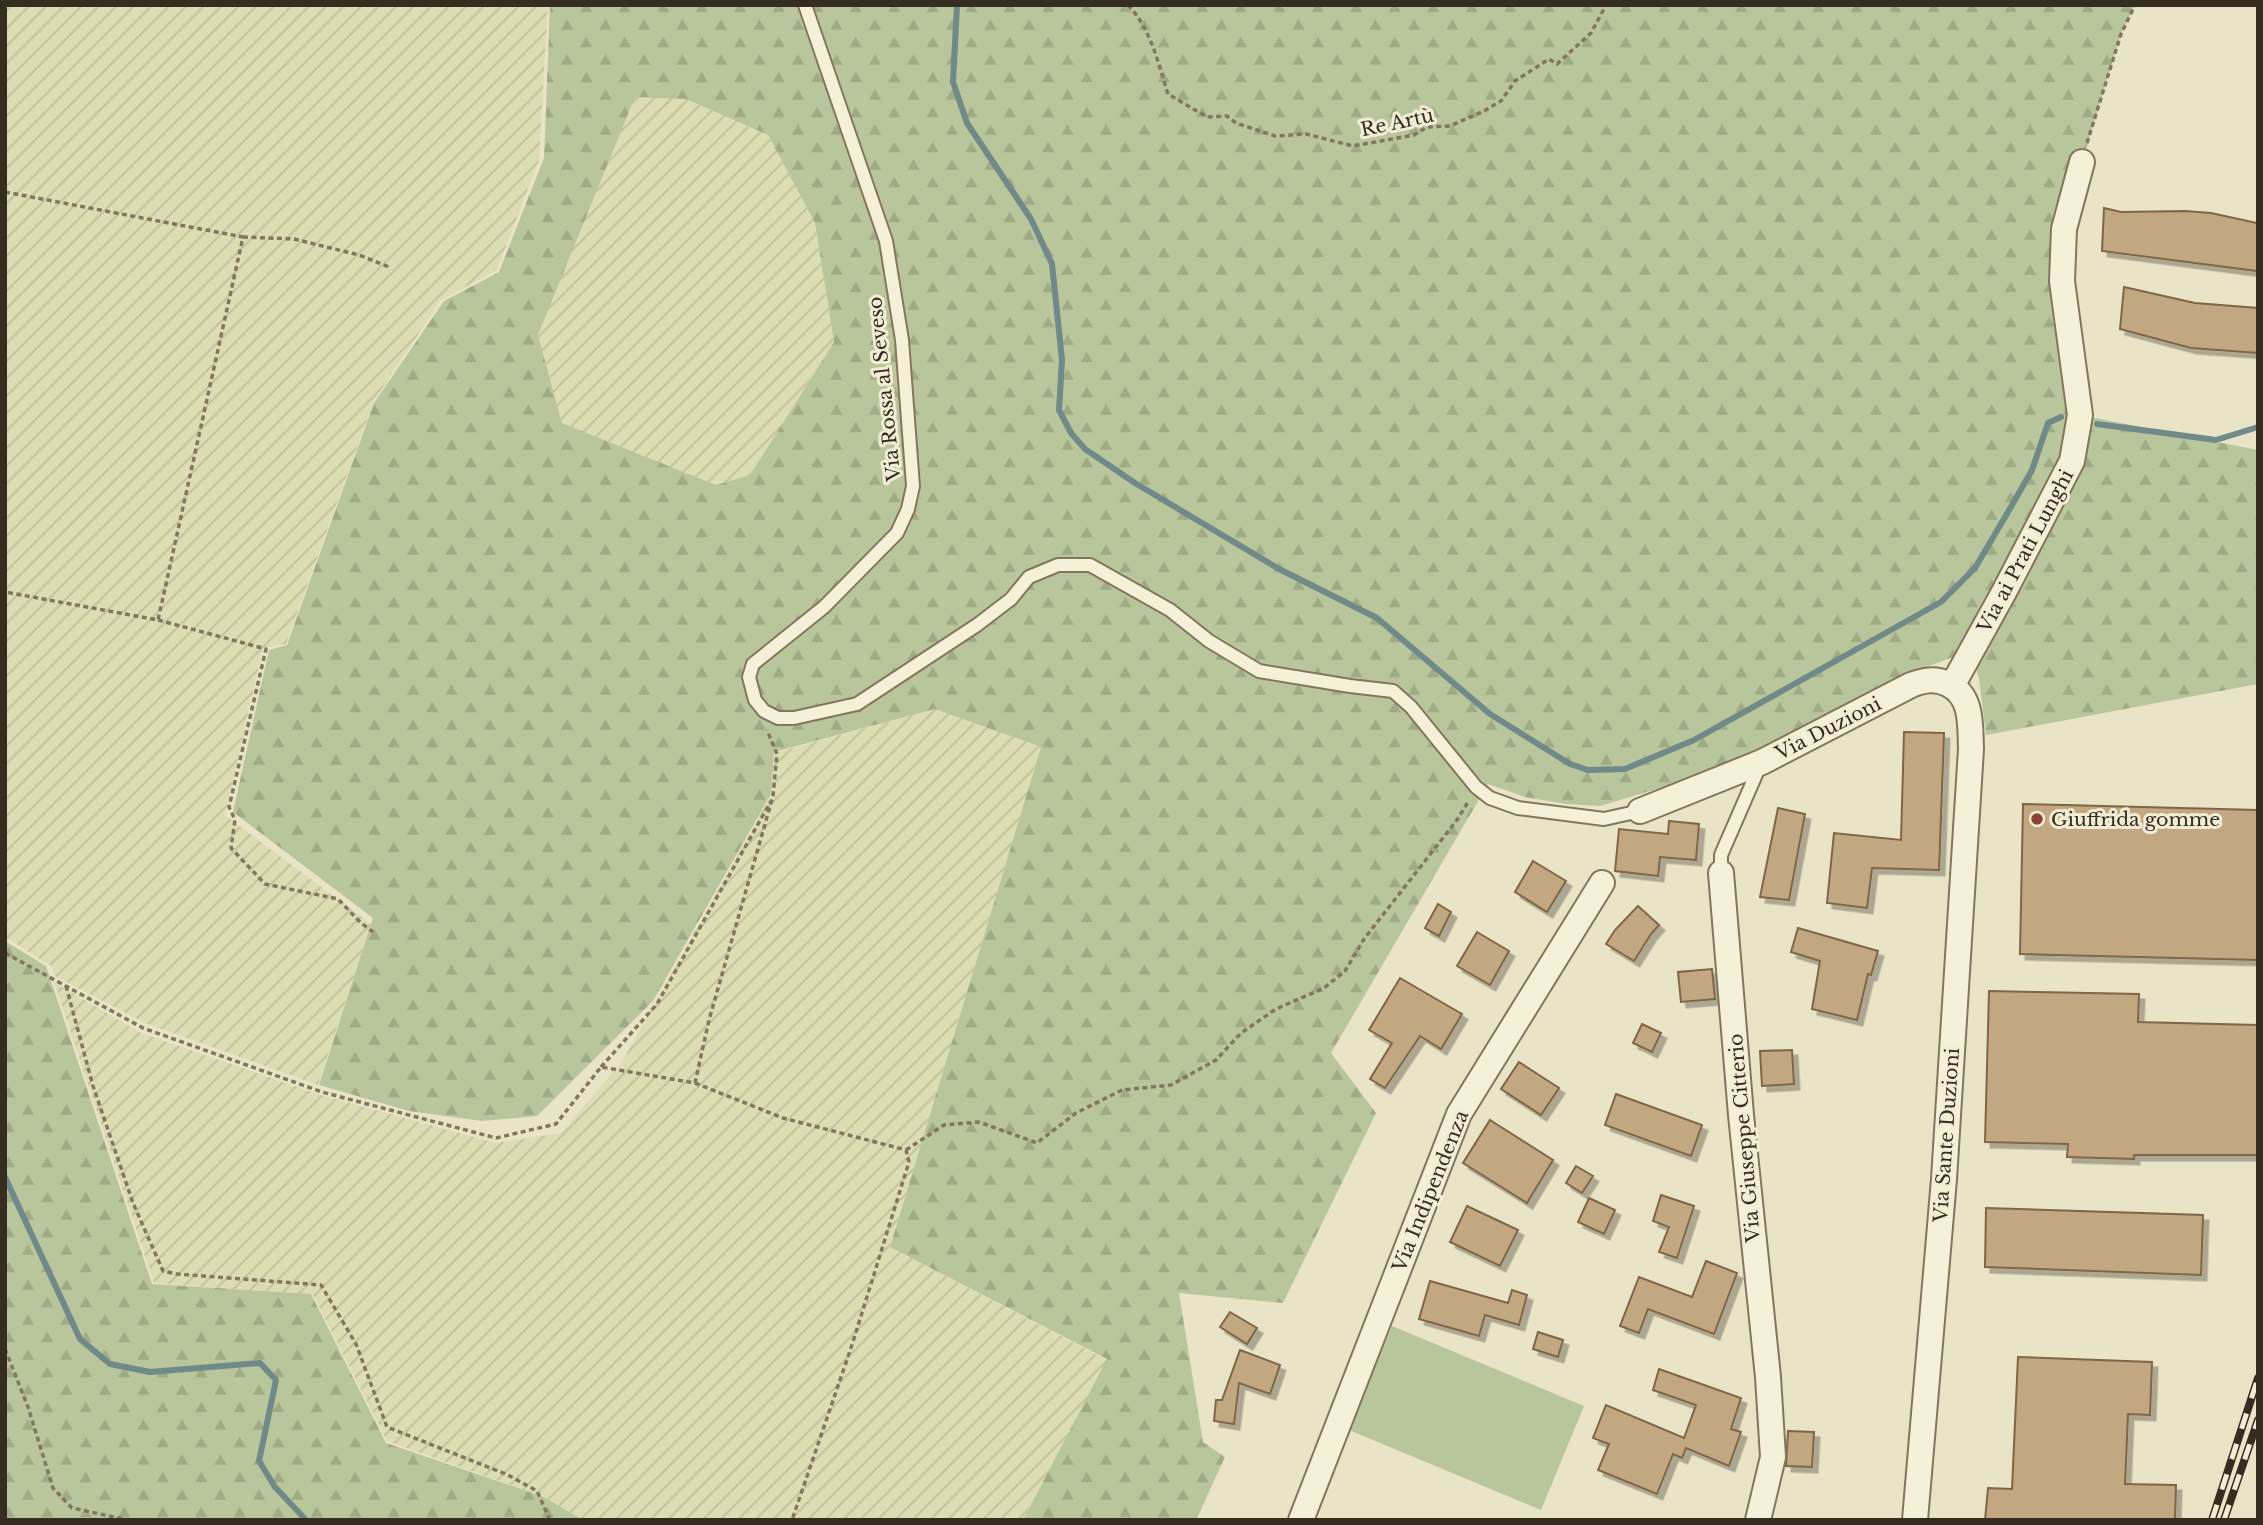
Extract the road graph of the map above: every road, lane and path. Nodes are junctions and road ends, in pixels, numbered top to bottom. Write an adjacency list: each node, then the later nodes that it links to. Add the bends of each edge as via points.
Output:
1 (805, 5): 12 (lane, Via Rossa al Seveso, via 886,241 902,340 913,486 897,533 824,607 753,664 752,689)
2 (1128, 5): 3 (path, Re Artù, via 1153,46 1168,94 1207,117 1227,116 1275,136 1306,134 1353,146 1414,135 1484,111 1501,101 1515,81 1549,59 1557,64 1591,33)
3 (1606, 5)
4 (2135, 5): 5 (path, via 2121,34)
5 (2082, 162): 11 (street, Via ai Prati Lunghi, via 2064,229 2062,281 2080,415 2072,461)
6 (5, 192): 7 (path)
7 (243, 237): 8 (path, via 294,239); 10 (path)
8 (389, 267)
9 (5, 592): 10 (path)
10 (158, 620): 19 (path, via 266,649 229,807 235,820 231,848 265,884 338,899)
11 (1952, 686): 13 (street, Via Duzioni, via 1926,680 1911,685); 31 (street, Via Sante Duzioni, via 1966,701 1971,749 1944,1179)
12 (764, 711): 14 (lane, via 778,718 794,718 857,704 977,625 1011,599 1029,577 1058,565 1090,565 1170,610 1209,642 1259,671 1393,691); 15 (path, via 777,754)
13 (1762, 762): 16 (street, Via Duzioni); 17 (lane, Via Giuseppe Citterio, via 1721,855)
14 (1476, 787): 16 (lane, via 1490,798 1518,808 1604,819); 24 (path, via 1457,820 1364,939 1345,971 1324,988 1276,1009 1241,1033 1216,1060 1171,1085 1122,1090 1076,1113 1037,1143 979,1122 944,1125)
15 (773, 796): 22 (path, via 657,1004); 23 (path)
16 (1640, 811)
17 (1721, 873): 30 (street, Via Giuseppe Citterio, via 1773,1457)
18 (1602, 883): 29 (street, Via Indipendenza, via 1459,1114)
19 (373, 932)
20 (5, 953): 21 (path)
21 (66, 986): 22 (path, via 143,1028 310,1087 496,1138 555,1124); 27 (path, via 128,1190 163,1271 321,1285 356,1344 387,1427 537,1491)
22 (601, 1067): 23 (path)
23 (695, 1083): 24 (path, via 783,1118)
24 (906, 1150): 28 (path, via 905,1175)
25 (5, 1349): 26 (path, via 53,1488 72,1508)
26 (128, 1520)
27 (550, 1520)
28 (792, 1520)
29 (1301, 1520)
30 (1758, 1520)
31 (1915, 1520)

